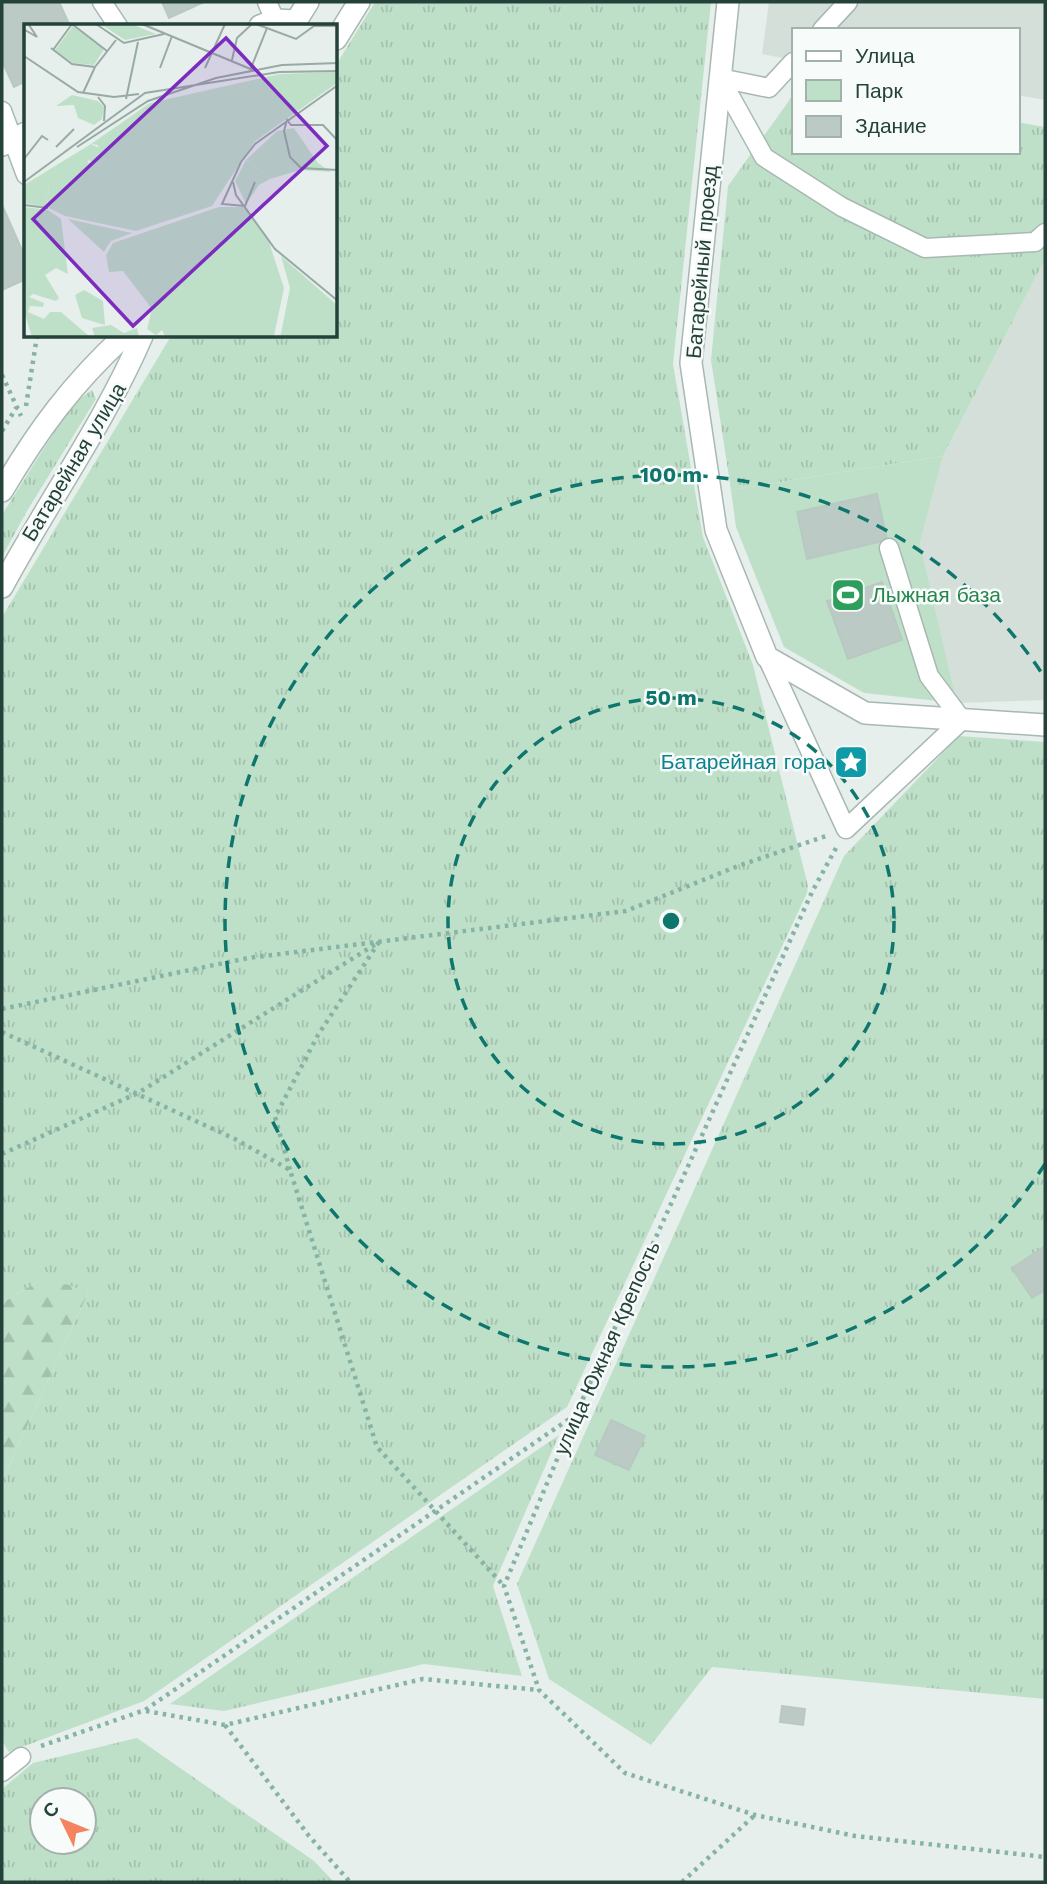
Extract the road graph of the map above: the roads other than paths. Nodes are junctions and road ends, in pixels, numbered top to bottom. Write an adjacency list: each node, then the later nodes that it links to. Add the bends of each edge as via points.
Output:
1 (102, 2): 7 (lane)
2 (308, 2): 6 (street)
3 (359, 2): 9 (street)
4 (728, 2): 11 (street, Батарейный проезд)
5 (848, 2): 8 (lane)
6 (278, 19)
7 (117, 24)
8 (824, 28)
9 (338, 36)
10 (792, 63): 11 (lane, via 769,88)
11 (720, 78): 15 (lane, via 764,157 842,207 925,248 1035,243); 21 (street, Батарейный проезд, via 691,363 716,530)
12 (2, 111): 13 (lane)
13 (14, 139): 14 (lane)
14 (24, 169)
15 (1045, 233)
16 (122, 338): 18 (street, Батарейная улица, via 83,374)
17 (141, 338): 20 (street, Батарейная улица, via 119,389)
18 (2, 491)
19 (889, 548): 22 (lane, via 929,676)
20 (2, 587)
21 (767, 657): 22 (street, via 865,713); 22 (lane, Батарейный проезд, via 846,829)
22 (962, 720): 23 (street)
23 (1045, 725)
24 (21, 1757): 25 (lane)
25 (2, 1772)

